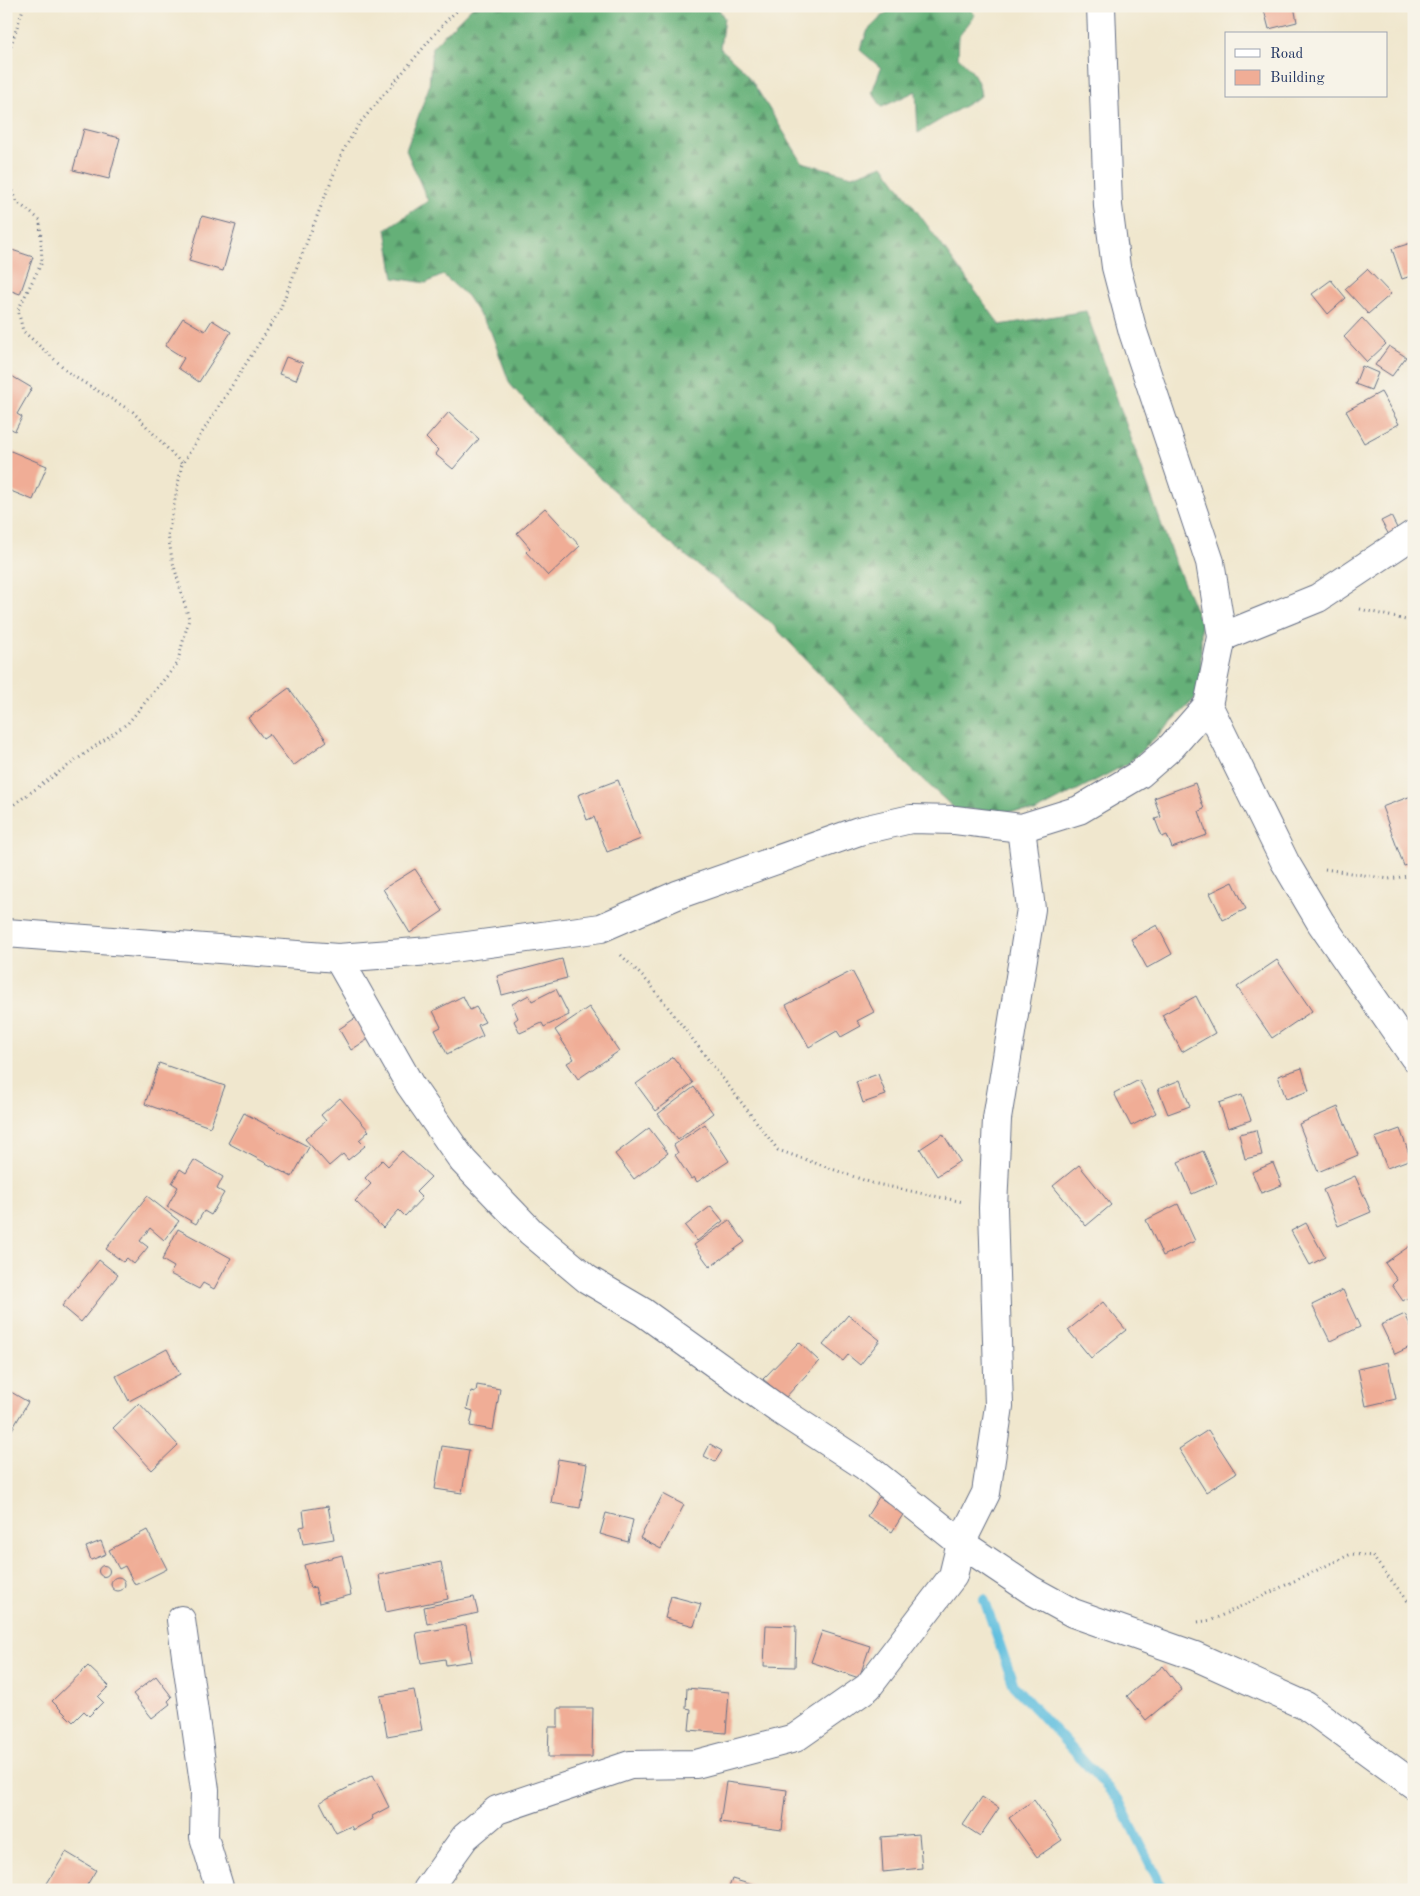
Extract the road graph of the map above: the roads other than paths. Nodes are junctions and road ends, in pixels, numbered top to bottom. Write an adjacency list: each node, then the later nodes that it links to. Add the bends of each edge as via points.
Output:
1 (1101, 6): 3 (street, via 1108,206 1116,267 1133,332 1210,562)
2 (1414, 534): 3 (street, via 1318,598)
3 (1222, 637): 4 (street)
4 (1208, 705): 5 (street, via 1172,746 1140,774 1079,810); 8 (street, via 1284,862 1321,923)
5 (1021, 828): 7 (street, via 955,820 911,819 867,829 777,858 601,928 430,951); 9 (street, via 1031,910 997,1119 993,1208 999,1406 986,1493)
6 (6, 933): 7 (street)
7 (338, 958): 9 (street, via 410,1084 463,1160 531,1232 587,1279 643,1312 778,1409 865,1466)
8 (1414, 1057)
9 (961, 1543): 11 (street, via 1031,1590 1073,1613 1195,1656 1306,1706); 13 (street, via 953,1576 868,1687 795,1738 696,1764 630,1765 497,1810 465,1837)
10 (181, 1620): 12 (street, via 205,1790 204,1837)
11 (1414, 1785)
12 (220, 1890)
13 (427, 1890)

